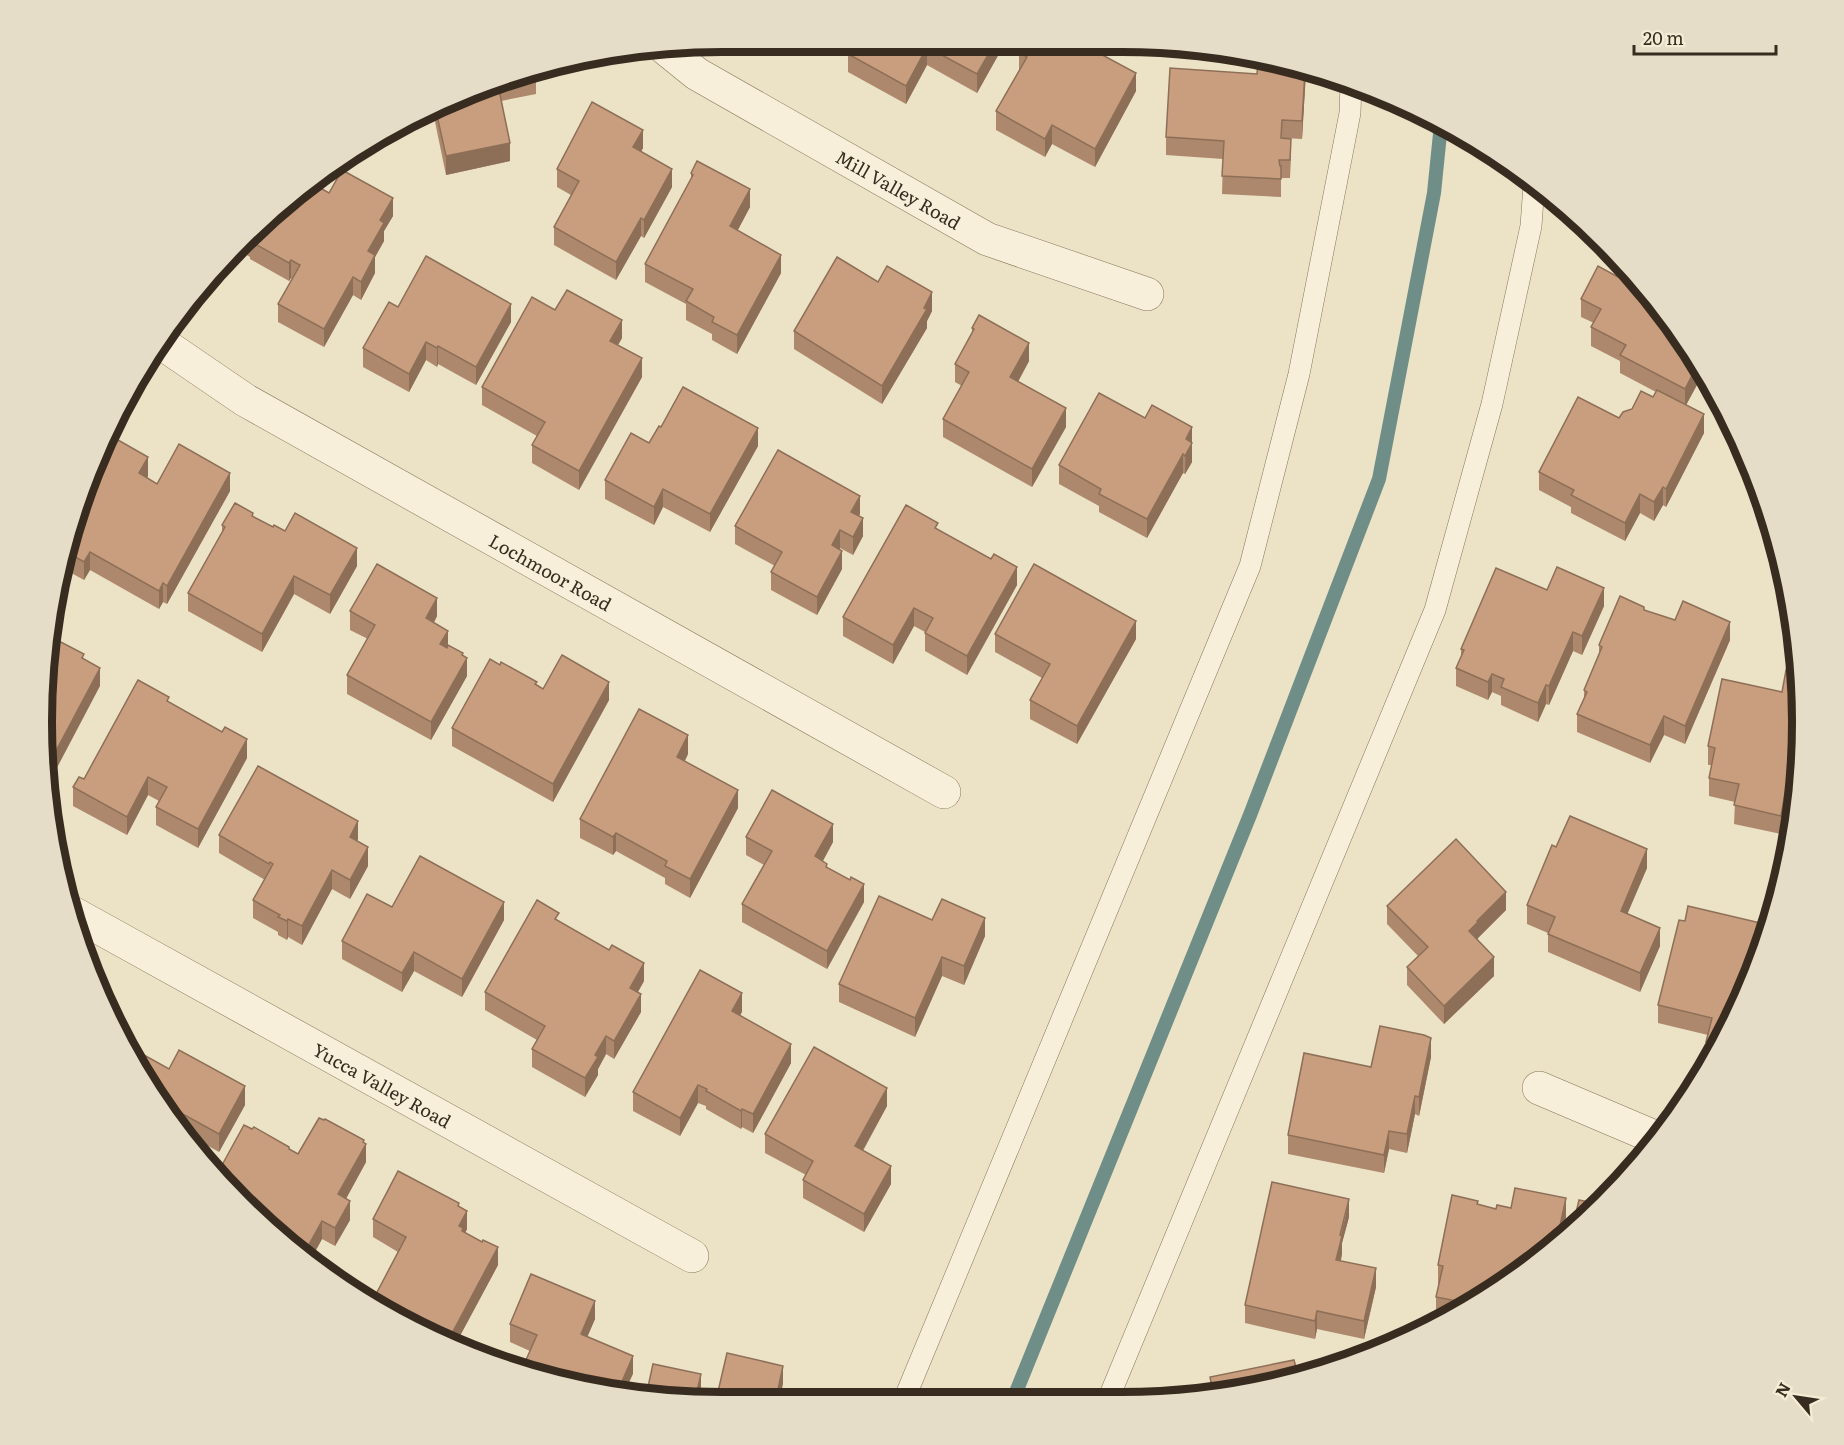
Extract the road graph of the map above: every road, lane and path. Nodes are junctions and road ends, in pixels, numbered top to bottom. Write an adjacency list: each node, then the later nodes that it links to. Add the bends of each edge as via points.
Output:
1 (673, 55): 4 (street, Mill Valley Road, via 697,74 987,239)
2 (1351, 93): 11 (lane, via 1299,374 1250,566)
3 (1533, 195): 12 (lane, via 1531,226 1492,404 1435,610)
4 (1147, 294)
5 (167, 347): 6 (street, Lochmoor Road, via 245,400)
6 (944, 792)
7 (82, 918): 10 (street, Yucca Valley Road)
8 (1539, 1088): 9 (street)
9 (1649, 1135)
10 (692, 1256)
11 (907, 1392)
12 (1111, 1392)

